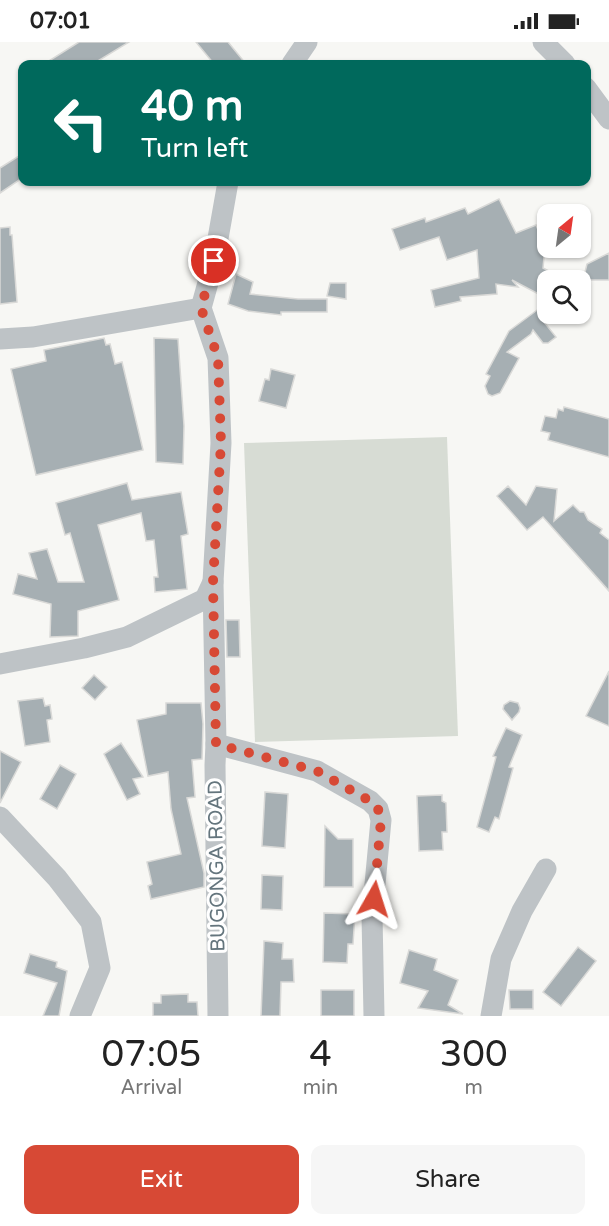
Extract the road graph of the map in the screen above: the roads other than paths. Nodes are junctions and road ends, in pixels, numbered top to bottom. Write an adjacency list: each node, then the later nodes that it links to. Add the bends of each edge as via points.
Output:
1 (307, 42): 3 (street)
2 (543, 42): 4 (street)
3 (295, 60)
4 (561, 60)
5 (591, 95): 6 (street)
6 (609, 119)
7 (227, 186): 8 (street)
8 (201, 308): 9 (street, via 33,337); 10 (street, BUGONGA ROAD, via 218,358 221,443)
9 (0, 339)
10 (213, 582): 11 (street, via 205,599 127,637); 12 (street, BUGONGA ROAD)
11 (0, 664)
12 (216, 744): 16 (street, BUGONGA ROAD); 17 (street, via 317,771 378,809 381,820 372,916)
13 (0, 817): 15 (street, via 57,878 91,922 100,968)
14 (546, 869): 18 (street, via 501,959)
15 (80, 1016)
16 (218, 1016)
17 (374, 1016)
18 (492, 1016)

